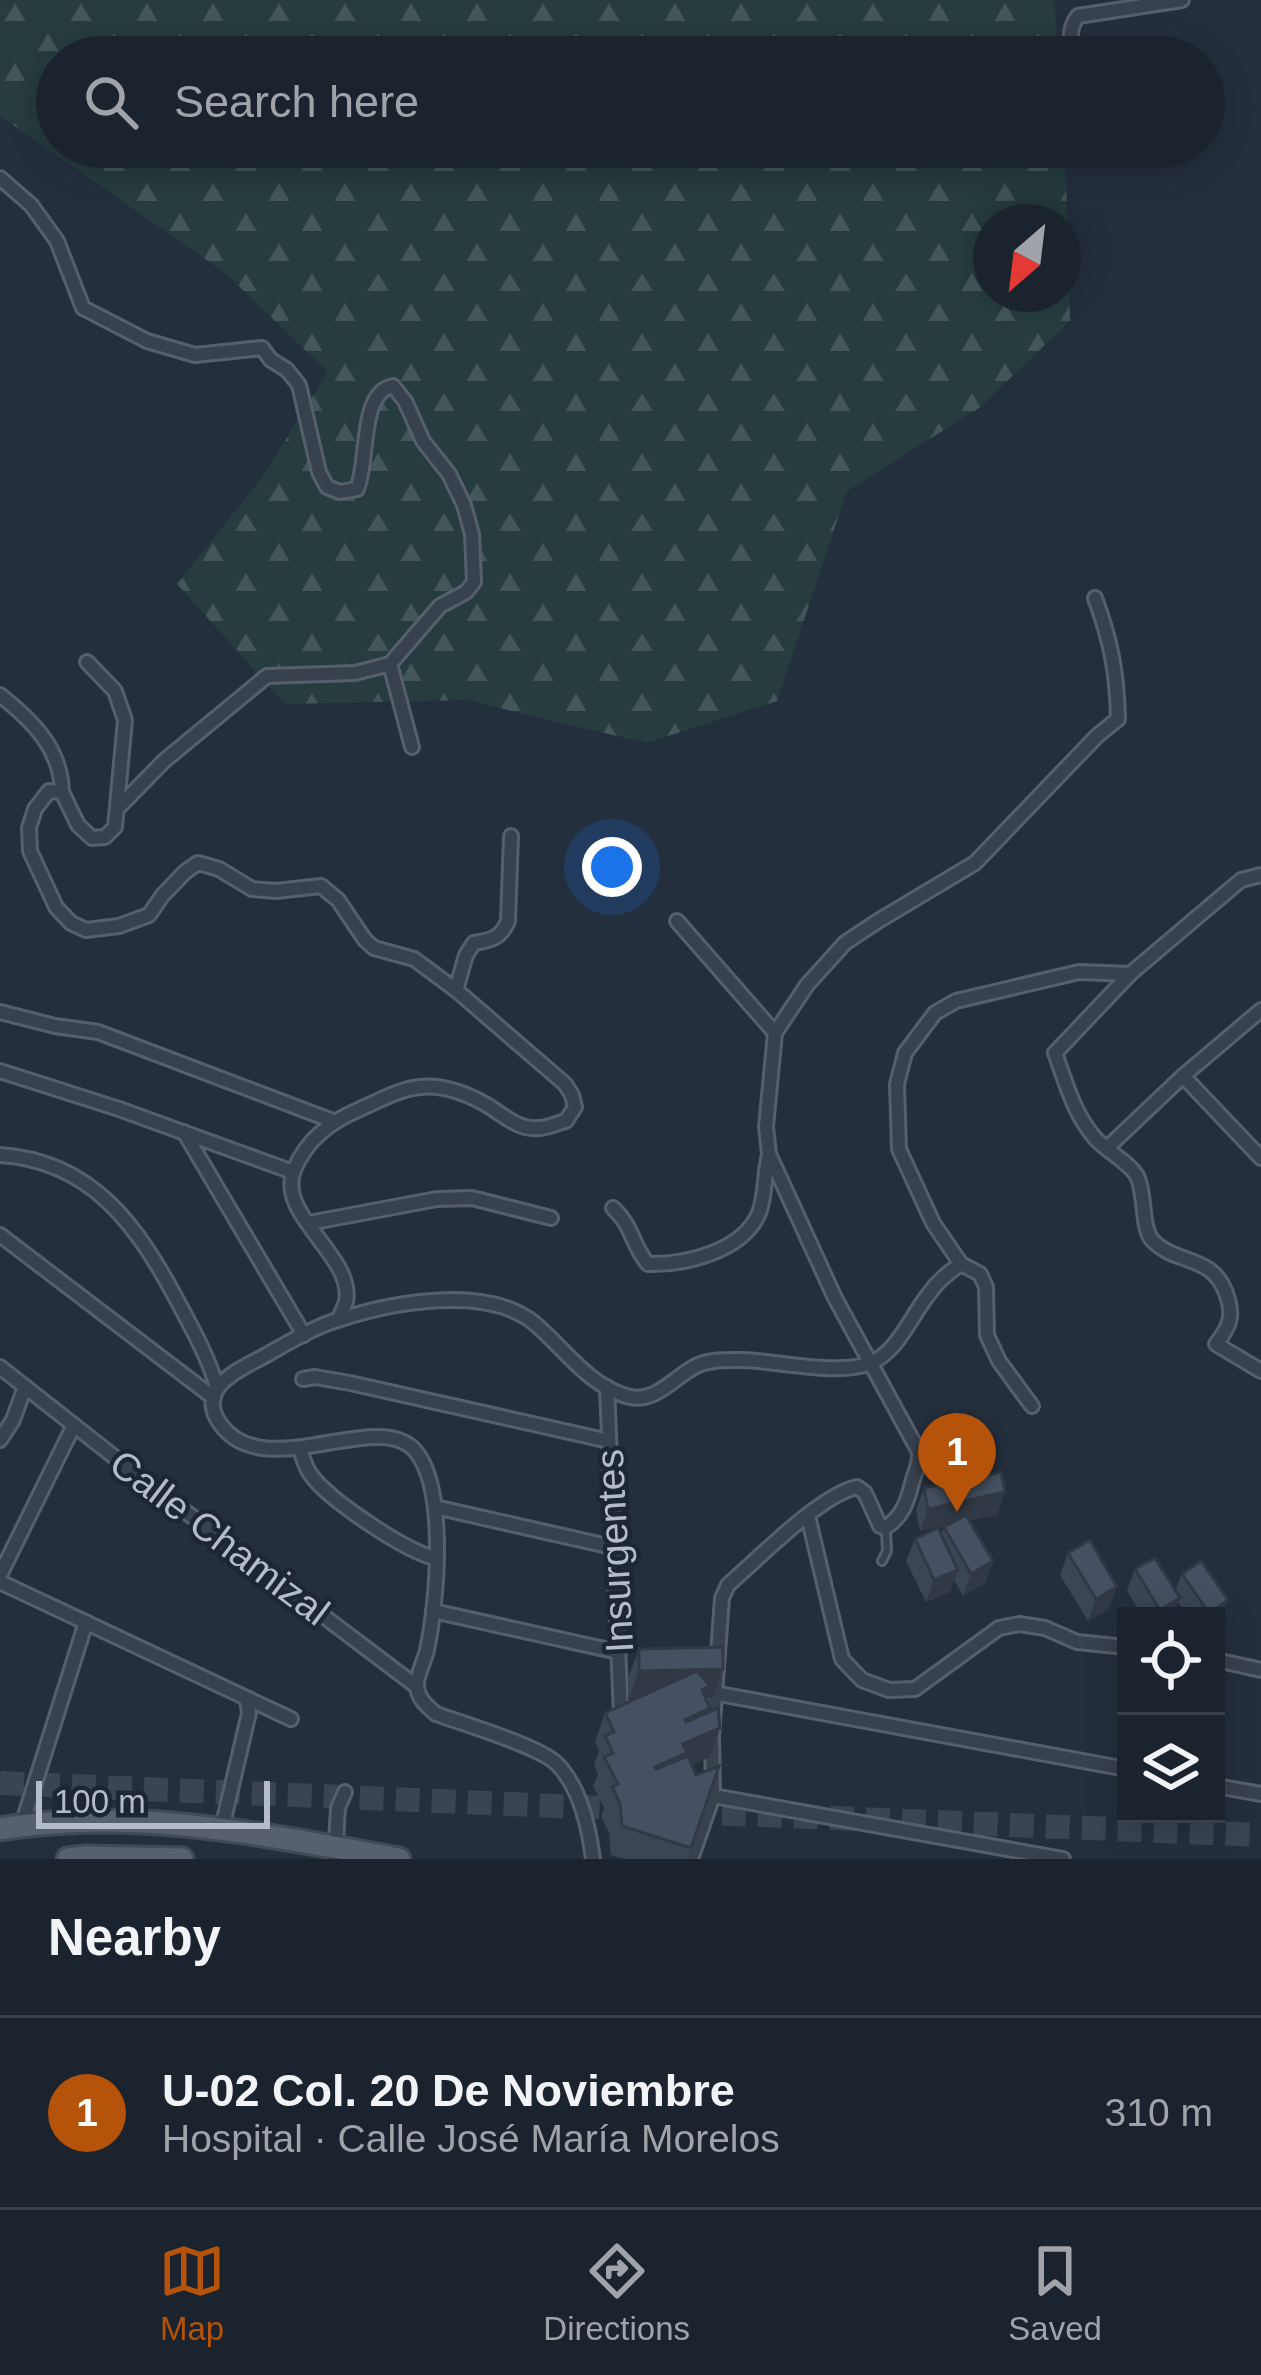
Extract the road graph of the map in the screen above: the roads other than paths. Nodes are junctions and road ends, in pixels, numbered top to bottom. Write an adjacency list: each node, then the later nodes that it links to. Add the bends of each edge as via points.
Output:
1 (1181, 0): 2 (street, via 1078,16)
2 (1070, 36)
3 (0, 178): 6 (street, via 56,241 83,308 195,355 262,348 287,370 299,385 326,487 357,489 374,398 388,386 400,393 464,505 474,582 440,606)
4 (1095, 598): 18 (street, via 1112,648 1118,719 975,862 845,944)
5 (87, 662): 10 (street, via 116,691 125,721)
6 (390, 664): 8 (street); 10 (street, via 267,676)
7 (0, 695): 9 (street, via 50,744)
8 (412, 747)
9 (62, 792): 10 (street, via 92,838 115,826); 15 (street, via 49,791 28,828 30,851 70,923 86,930 149,916 198,863 252,889 321,886 374,948 414,959)
10 (118, 808)
11 (511, 836): 15 (street, via 508,921 503,934 474,944)
12 (1261, 875): 14 (street, via 1241,880)
13 (677, 921): 18 (street)
14 (1130, 974): 23 (street, via 1055,1053 1073,1105); 32 (street, via 1078,972 956,1001 935,1013 905,1052 897,1084 899,1149)
15 (456, 990): 21 (street, via 565,1084 574,1107 566,1121 517,1125 460,1093 421,1087)
16 (1261, 1010): 20 (street)
17 (0, 1012): 21 (street, via 98,1032)
18 (775, 1033): 24 (street)
19 (0, 1071): 22 (street)
20 (1184, 1076): 23 (street); 26 (street)
21 (333, 1121): 27 (street)
22 (184, 1132): 27 (street); 34 (street)
23 (1106, 1148): 37 (street, via 1135,1173 1152,1240 1220,1277 1232,1309 1216,1344)
24 (769, 1154): 28 (street, via 760,1210 748,1231 723,1248 648,1264); 35 (street)
25 (0, 1155): 41 (street, via 32,1157 74,1176 116,1208 149,1248 210,1363)
26 (1261, 1158)
27 (293, 1172): 30 (street, via 291,1190)
28 (614, 1208)
29 (551, 1218): 30 (street, via 454,1198)
30 (309, 1223): 33 (street, via 345,1285)
31 (0, 1234): 41 (street)
32 (961, 1264): 35 (street); 42 (street, via 980,1274 988,1335)
33 (339, 1319): 34 (street); 39 (street, via 435,1299 505,1307)
34 (304, 1335): 41 (street, via 237,1370)
35 (871, 1364): 39 (street, via 716,1360 648,1397); 49 (street, via 919,1452 905,1507)
36 (0, 1367): 40 (street, Calle Chamizal)
37 (1261, 1371)
38 (303, 1378): 45 (street)
39 (607, 1387): 45 (street, Insurgentes)
40 (26, 1388): 43 (street, Calle Chamizal); 44 (street)
41 (216, 1393): 46 (street, via 221,1424 236,1438)
42 (1032, 1406)
43 (74, 1425): 53 (street); 60 (street, Calle Chamizal)
44 (0, 1440)
45 (609, 1441): 50 (street, Insurgentes)
46 (300, 1449): 47 (street, via 396,1437 422,1460); 51 (street, via 322,1488 403,1547)
47 (435, 1507): 50 (street); 51 (street)
48 (808, 1516): 49 (street, via 857,1487); 56 (street, via 842,1659 862,1680 915,1689 999,1628 1019,1624); 61 (street, via 728,1585)
49 (885, 1528): 52 (lane)
50 (613, 1547): 57 (street, Insurgentes)
51 (435, 1558): 54 (street)
52 (882, 1561)
53 (0, 1578): 55 (street)
54 (433, 1611): 57 (street); 60 (street)
55 (86, 1622): 62 (street); 71 (street)
56 (1117, 1646)
57 (618, 1652): 63 (street, Insurgentes)
58 (1225, 1662): 59 (street)
59 (1261, 1670)
60 (416, 1686): 77 (street, Calle Chamizal, via 436,1714 558,1764 589,1825)
61 (714, 1693): 65 (street); 69 (street)
62 (248, 1700): 64 (street); 72 (street)
63 (621, 1715)
64 (291, 1719)
65 (1117, 1767)
66 (1225, 1788): 68 (street)
67 (345, 1792): 73 (street)
68 (1261, 1795)
69 (713, 1796): 78 (street); 79 (street)
70 (52, 1821): 71 (main road); 72 (main road); 74 (main road)
71 (11, 1827)
72 (222, 1828): 73 (main road)
73 (336, 1853): 76 (main road)
74 (64, 1859): 75 (main road)
75 (182, 1859)
76 (399, 1859)
77 (593, 1859)
78 (691, 1859)
79 (1063, 1859)

